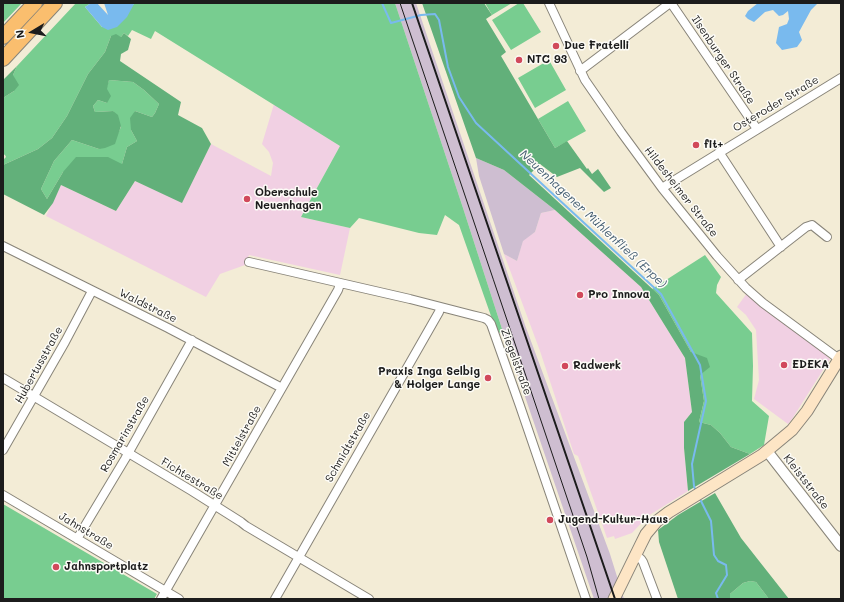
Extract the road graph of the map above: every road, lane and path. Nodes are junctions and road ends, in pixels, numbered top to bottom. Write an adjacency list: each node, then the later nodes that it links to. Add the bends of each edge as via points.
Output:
1 (35, 3): 5 (highway)
2 (55, 3): 6 (highway)
3 (548, 3): 7 (street, Hildesheimer Straße)
4 (670, 3): 7 (street); 9 (street, Ilsenburger Straße)
5 (3, 37)
6 (3, 59)
7 (580, 71): 11 (street, Hildesheimer Straße)
8 (841, 78): 9 (street, Osteroder Straße)
9 (757, 129): 10 (street, Osteroder Straße)
10 (720, 152): 11 (street, Osteroder Straße); 14 (street)
11 (662, 188): 16 (street, Hildesheimer Straße)
12 (828, 237): 14 (street, via 812,225 806,226)
13 (3, 246): 18 (street, Waldstraße)
14 (781, 247): 16 (street)
15 (249, 262): 17 (street, Ziegelstraße)
16 (738, 280): 21 (street, Hildesheimer Straße, via 763,303)
17 (340, 284): 19 (street, Ziegelstraße); 23 (street, Mittelstraße)
18 (92, 291): 20 (street, Waldstraße); 24 (street, Hubertusstraße)
19 (440, 307): 33 (street, Schmidtstraße); 39 (street, Ziegelstraße, via 484,318 491,324)
20 (192, 340): 23 (street, Waldstraße); 27 (street, Rosmarinstraße)
21 (840, 358): 26 (main road, via 800,420)
22 (3, 378): 24 (street, Fichtestraße)
23 (282, 388): 29 (street, Mittelstraße)
24 (34, 397): 25 (street, Hubertusstraße); 27 (street, Fichtestraße)
25 (3, 450)
26 (767, 452): 31 (street, Kleiststraße); 32 (main road, via 657,521)
27 (128, 454): 29 (street, Fichtestraße); 30 (street, Rosmarinstraße)
28 (3, 495): 30 (street, Jahnstraße)
29 (215, 506): 33 (street, Fichtestraße); 34 (street, Mittelstraße)
30 (77, 539): 34 (street, Jahnstraße)
31 (839, 540)
32 (635, 554): 40 (main road); 41 (street, via 644,562)
33 (298, 557): 37 (street, Schmidtstraße); 38 (street, Fichtestraße)
34 (166, 591): 35 (street, Mittelstraße); 36 (street, Jahnstraße)
35 (161, 599)
36 (179, 599)
37 (274, 599)
38 (369, 599)
39 (586, 599)
40 (614, 599)
41 (657, 599)

